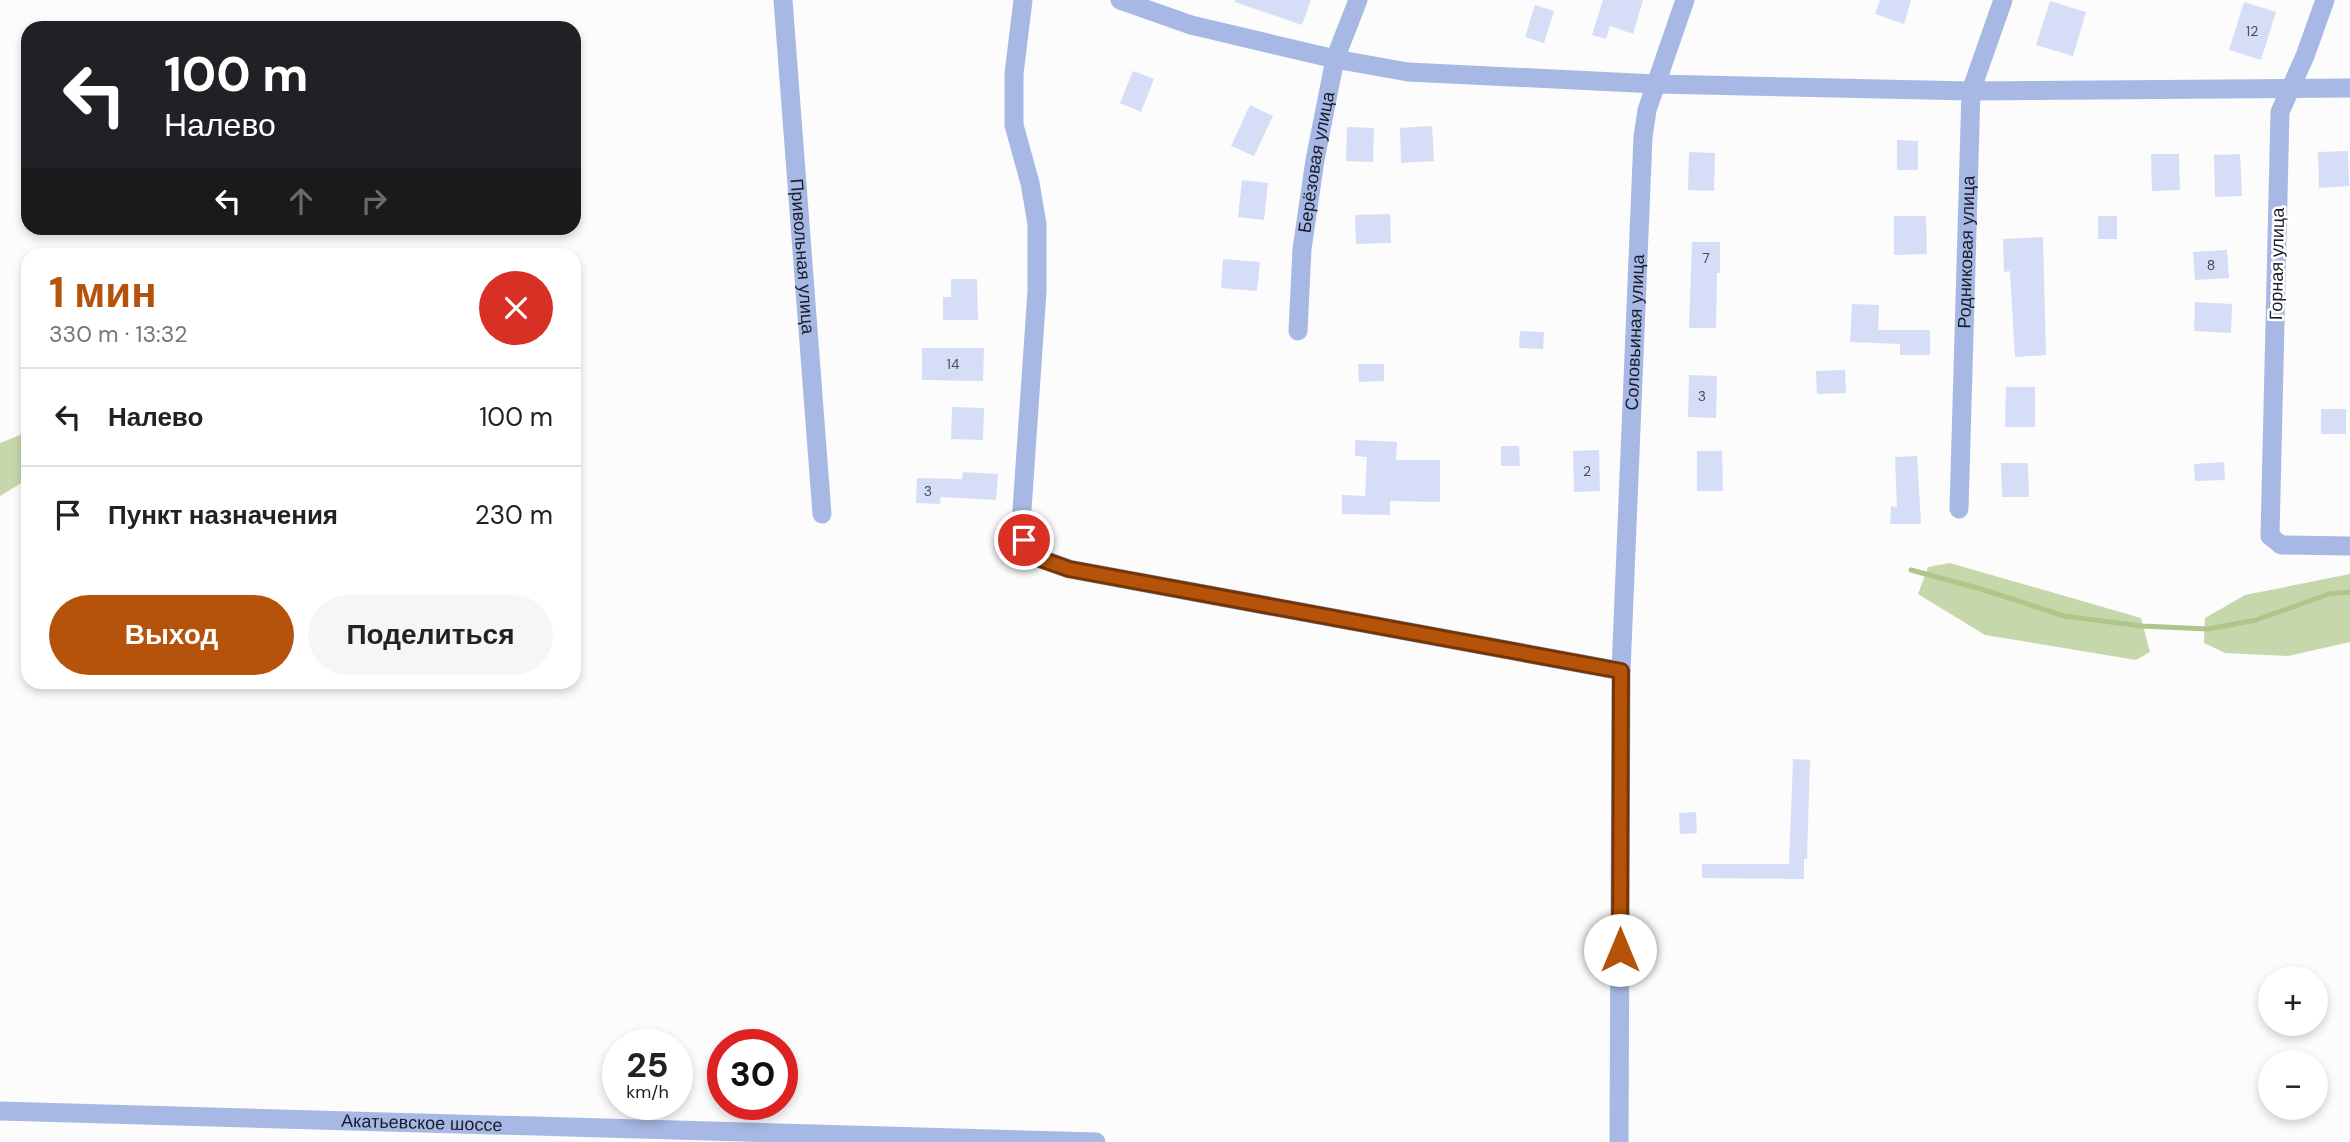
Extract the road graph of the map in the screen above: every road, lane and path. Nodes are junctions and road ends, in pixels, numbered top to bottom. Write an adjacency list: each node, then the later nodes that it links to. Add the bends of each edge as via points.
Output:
1 (783, 0): 15 (street, Привольная улица)
2 (1023, 0): 17 (street, via 1014,74 1014,125 1037,224 1037,291 1021,510 1024,540 1035,557 1069,569)
3 (1120, 0): 8 (street, via 1191,25)
4 (1358, 0): 8 (street, Берёзовая улица)
5 (1685, 0): 9 (street, Соловьиная улица)
6 (2003, 0): 12 (street, Родниковая улица)
7 (2325, 0): 10 (street, Горная улица)
8 (1335, 59): 9 (street, via 1408,72); 13 (street, Берёзовая улица, via 1302,249)
9 (1656, 84): 12 (street); 17 (street, Соловьиная улица, via 1643,136)
10 (2290, 87): 11 (street); 12 (street); 16 (street, Горная улица, via 2280,112 2270,536 2281,545)
11 (2350, 88)
12 (1971, 91): 14 (street, Родниковая улица)
13 (1298, 331)
14 (1959, 509)
15 (822, 514)
16 (2350, 546)
17 (1621, 671): 20 (street, Соловьиная улица)
18 (0, 1111): 19 (street, Акатьевское шоссе)
19 (1096, 1142)
20 (1619, 1142)

